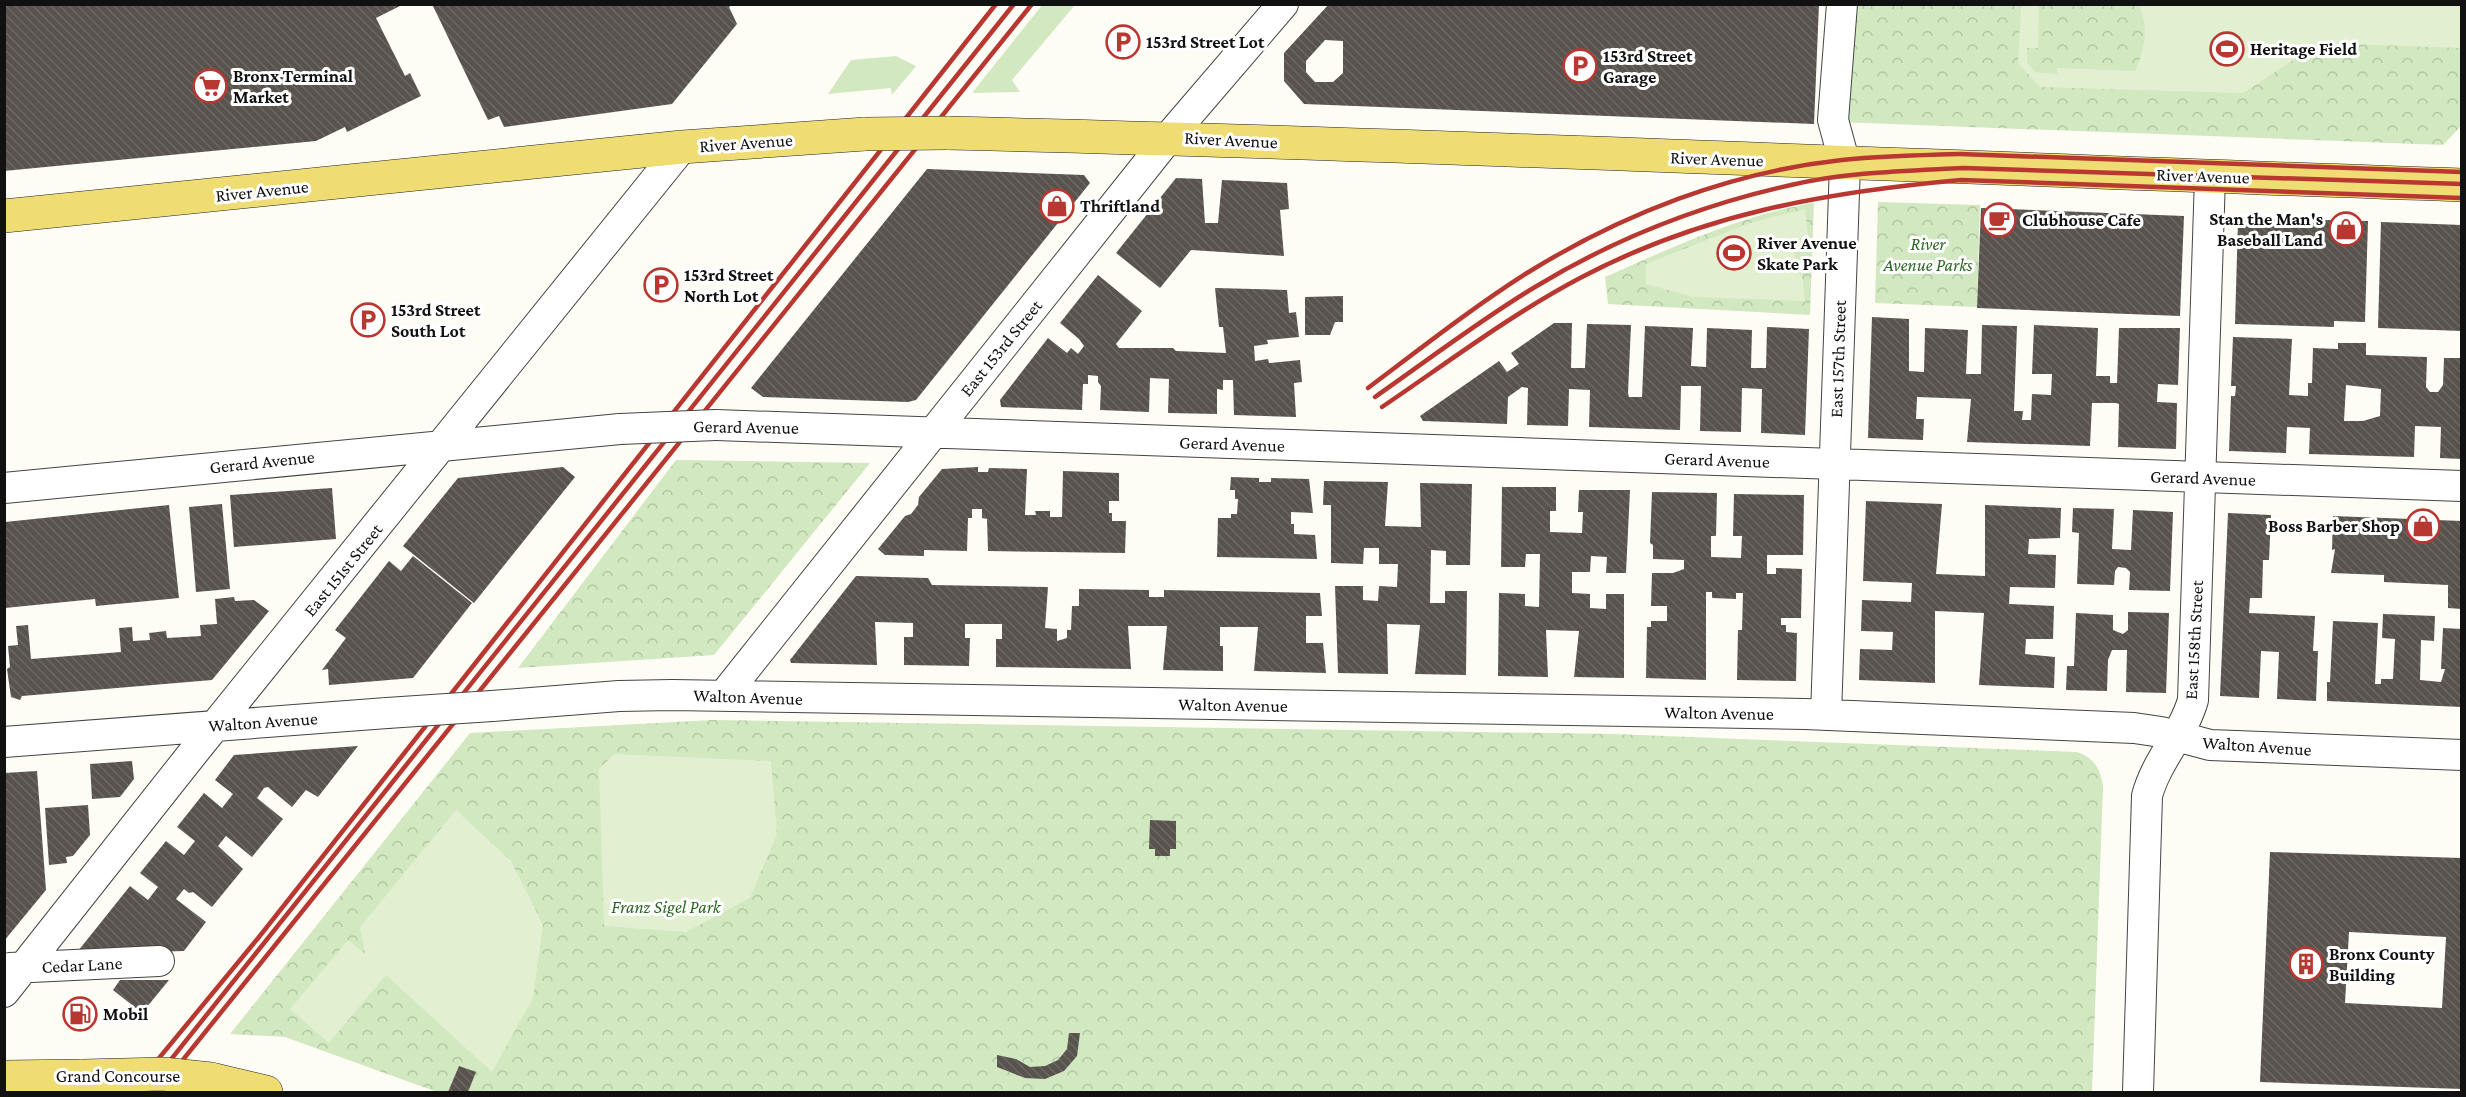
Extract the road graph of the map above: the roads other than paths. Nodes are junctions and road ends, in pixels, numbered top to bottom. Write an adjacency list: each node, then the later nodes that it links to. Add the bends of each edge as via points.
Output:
1 (1283, 4): 3 (street, East 153rd Street)
2 (1842, 4): 5 (street, East 157th Street, via 1833,120)
3 (1169, 137): 4 (main road, River Avenue, bridge, via 865,134); 5 (main road, River Avenue); 9 (street, East 153rd Street)
4 (682, 147): 8 (main road, River Avenue); 10 (street, East 151st Street)
5 (1845, 164): 6 (main road, River Avenue); 11 (street, East 157th Street)
6 (2210, 177): 7 (main road, River Avenue); 12 (street, East 158th Street)
7 (2462, 185)
8 (4, 216)
9 (932, 433): 10 (street, Gerard Avenue, bridge, via 716,425); 11 (street, Gerard Avenue); 15 (street, East 153rd Street)
10 (445, 444): 14 (street, Gerard Avenue); 17 (street, East 151st Street)
11 (1835, 464): 12 (street, Gerard Avenue); 16 (street, East 157th Street)
12 (2202, 478): 13 (street, Gerard Avenue); 18 (street, East 158th Street, via 2193,700)
13 (2462, 486)
14 (4, 488)
15 (724, 695): 16 (street, Walton Avenue); 17 (street, Walton Avenue, bridge, via 619,696)
16 (1826, 715): 18 (street, Walton Avenue, via 2134,728)
17 (217, 725): 19 (street, Walton Avenue); 22 (street, East 151st Street)
18 (2177, 737): 20 (street, Walton Avenue, via 2210,745); 26 (street, East 158th Street, via 2154,773 2147,796)
19 (4, 742)
20 (2462, 755)
21 (159, 961): 22 (street, Cedar Lane)
22 (14, 968): 23 (street, East 151st Street)
23 (4, 992)
24 (4, 1077): 25 (main road, Grand Concourse, bridge, via 163,1074 211,1079)
25 (266, 1092)
26 (2138, 1092)

